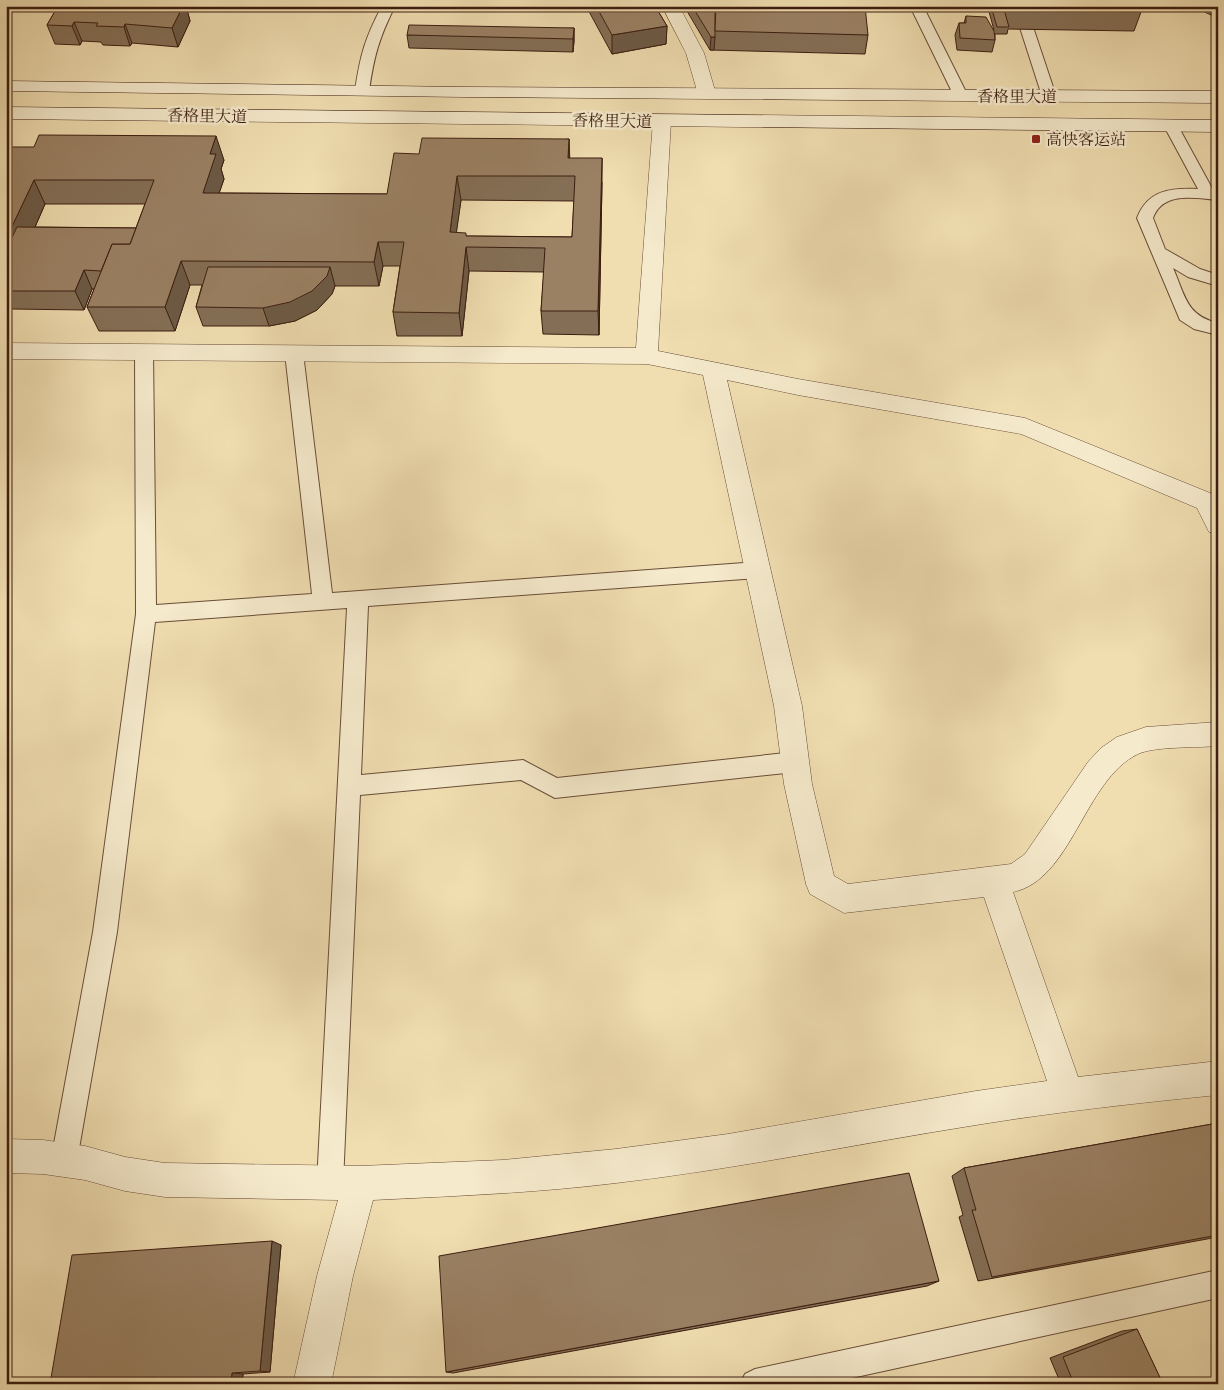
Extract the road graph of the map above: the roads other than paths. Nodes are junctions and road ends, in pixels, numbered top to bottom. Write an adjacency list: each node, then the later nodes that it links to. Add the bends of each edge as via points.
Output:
1 (389, 6): 6 (lane, via 368,52)
2 (670, 6): 7 (street, via 695,53)
3 (916, 6): 8 (lane)
4 (1020, 6): 9 (lane)
5 (6, 86): 6 (street, 香格里大道)
6 (362, 91): 7 (street, 香格里大道)
7 (707, 94): 8 (street, 香格里大道)
8 (961, 96): 9 (street, 香格里大道)
9 (1049, 96): 10 (street, 香格里大道)
10 (1218, 97)
11 (6, 114): 12 (street, 香格里大道)
12 (662, 121): 13 (street, 香格里大道); 22 (street)
13 (1170, 126): 14 (street, 香格里大道); 15 (lane)
14 (1218, 126)
15 (1213, 194): 16 (lane, via 1172,194 1150,206 1145,218)
16 (1158, 252): 17 (lane, via 1194,273); 18 (lane, via 1186,316 1200,325)
17 (1218, 281)
18 (1218, 329)
19 (6, 351): 20 (street)
20 (144, 352): 21 (street); 28 (lane)
21 (294, 353): 22 (street); 27 (lane)
22 (647, 356): 23 (street)
23 (713, 369): 24 (street, via 1025,426 1206,502); 25 (street)
24 (1218, 525)
25 (758, 570): 26 (lane); 30 (street, via 788,706)
26 (358, 599): 27 (lane); 31 (lane)
27 (323, 601): 28 (lane)
28 (146, 614): 36 (lane, via 105,932)
29 (1218, 734): 32 (street, via 1146,739 1119,752 1098,771 1036,864 1018,877)
30 (795, 762): 31 (lane, via 555,788 523,770); 32 (street, via 821,884 844,899)
31 (350, 786): 37 (lane)
32 (994, 882): 34 (street)
33 (1218, 1078): 34 (street)
34 (1068, 1095): 37 (street, via 728,1151 616,1166 502,1177)
35 (6, 1156): 36 (street)
36 (64, 1160): 37 (street, via 165,1180)
37 (345, 1183): 39 (street, via 335,1276)
38 (1218, 1284): 40 (lane)
39 (312, 1384)
40 (755, 1384)

